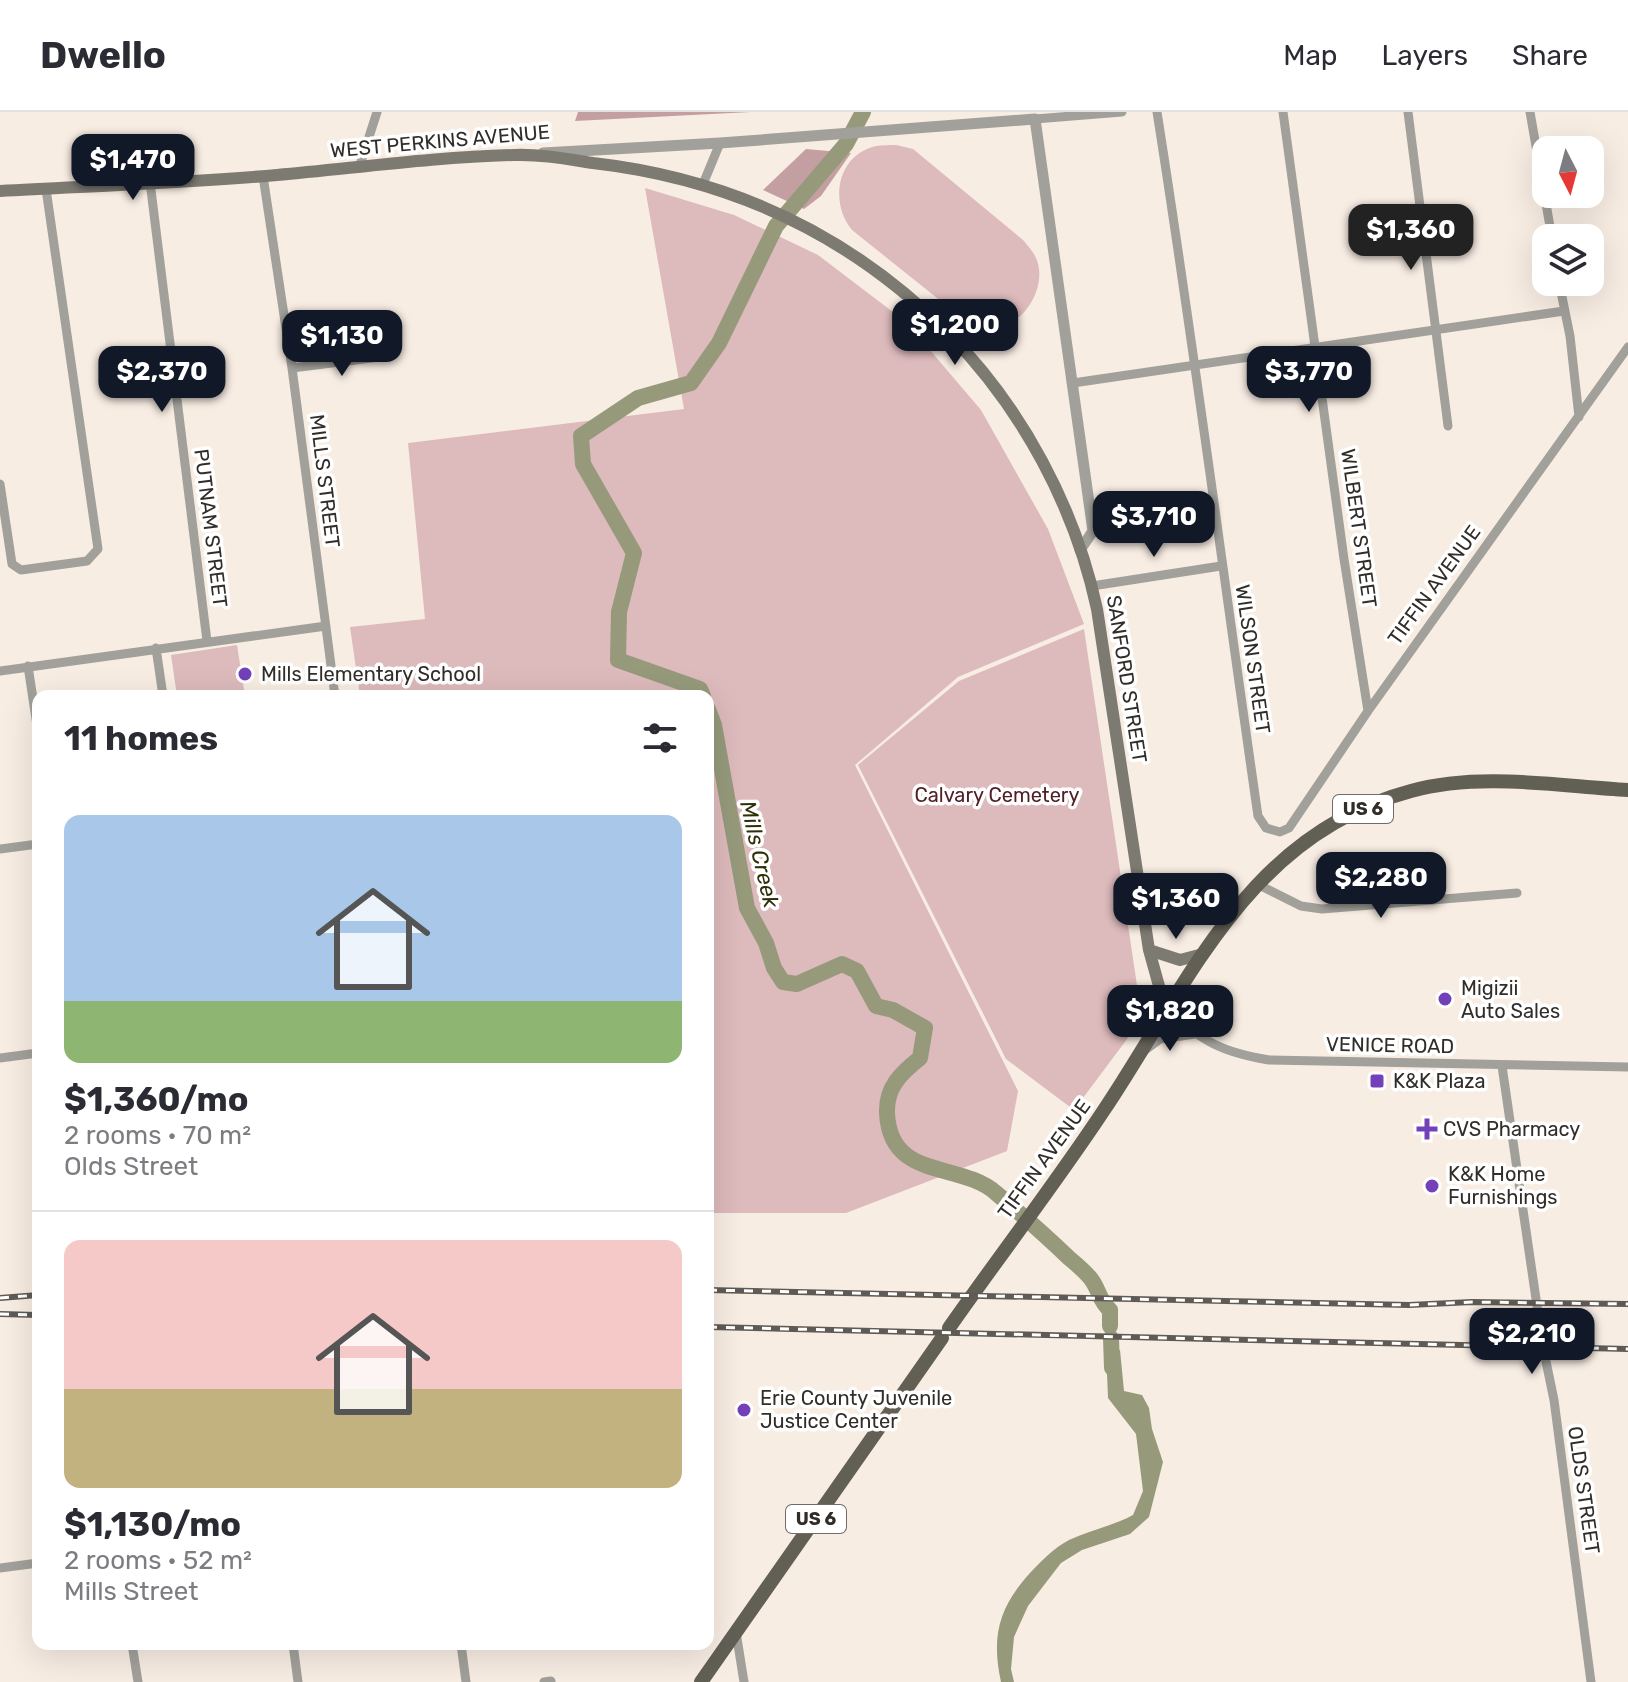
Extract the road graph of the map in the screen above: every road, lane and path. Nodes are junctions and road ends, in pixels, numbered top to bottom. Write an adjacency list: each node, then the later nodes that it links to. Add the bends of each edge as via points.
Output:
1 (377, 112): 10 (street)
2 (1122, 112): 7 (street, WEST PERKINS AVENUE)
3 (1157, 112): 23 (street, WILSON STREET)
4 (1283, 112): 21 (street, WILBERT STREET)
5 (1408, 112): 19 (street)
6 (1530, 112): 16 (street)
7 (1035, 119): 8 (street, WEST PERKINS AVENUE); 25 (street)
8 (720, 143): 9 (street, WEST PERKINS AVENUE); 13 (street)
9 (518, 155): 10 (main road, WEST PERKINS AVENUE); 13 (main road, SANFORD STREET, via 632,167)
10 (359, 168): 11 (main road, WEST PERKINS AVENUE)
11 (263, 176): 12 (main road, WEST PERKINS AVENUE); 24 (street, MILLS STREET)
12 (150, 182): 14 (main road, WEST PERKINS AVENUE); 33 (street, PUTNAM STREET)
13 (703, 184): 29 (main road, SANFORD STREET, via 792,218 898,285 991,382 1054,483)
14 (46, 189): 15 (main road, WEST PERKINS AVENUE); 28 (street, via 98,549 87,561 21,570 12,564)
15 (0, 191)
16 (1550, 224)
17 (1561, 296): 18 (street)
18 (1564, 311): 19 (street); 26 (street)
19 (1435, 330): 21 (street); 27 (street)
20 (1628, 347): 26 (street, TIFFIN AVENUE)
21 (1317, 349): 23 (street); 40 (street, WILBERT STREET)
22 (387, 356): 24 (street)
23 (1197, 367): 25 (street); 30 (street, WILSON STREET)
24 (292, 368): 32 (street, MILLS STREET)
25 (1073, 383): 29 (street, via 1093,531)
26 (1579, 417): 40 (street, TIFFIN AVENUE)
27 (1448, 426)
28 (0, 484)
29 (1080, 550): 31 (main road, SANFORD STREET)
30 (1221, 566): 31 (street); 42 (street, WILSON STREET, via 1258,816)
31 (1092, 586): 47 (main road, SANFORD STREET)
32 (326, 626): 33 (street); 38 (street, MILLS STREET)
33 (207, 641): 34 (street)
34 (156, 648): 35 (street); 37 (street)
35 (28, 666): 36 (street); 39 (street)
36 (0, 671)
37 (162, 690)
38 (334, 690)
39 (32, 692)
40 (1368, 711): 42 (street, TIFFIN AVENUE, via 1289,828)
41 (1628, 790): 45 (main road, US 6, via 1473,781 1410,791 1366,807 1313,836)
42 (1266, 828)
43 (32, 845): 44 (street)
44 (0, 849)
45 (1257, 884): 46 (street, via 1301,906 1322,909); 48 (main road, US 6)
46 (1517, 893)
47 (1149, 950): 48 (main road, via 1180,960); 49 (main road, SANFORD STREET)
48 (1203, 954): 49 (main road, US 6)
49 (1166, 1011): 50 (street, VENICE ROAD); 52 (main road, TIFFIN AVENUE / US 6)
50 (1195, 1034): 52 (street, via 1160,1039); 54 (street, VENICE ROAD, via 1216,1047 1269,1060)
51 (32, 1054): 53 (street)
52 (1138, 1054): 58 (main road, TIFFIN AVENUE / US 6, via 1104,1110)
53 (0, 1058)
54 (1502, 1066): 55 (street, VENICE ROAD); 69 (street, OLDS STREET)
55 (1628, 1067)
56 (32, 1564): 57 (street)
57 (0, 1568)
58 (736, 1632): 67 (main road, TIFFIN AVENUE / US 6); 68 (street)
59 (133, 1650): 63 (street)
60 (294, 1650): 64 (street)
61 (462, 1650): 65 (street)
62 (551, 1681): 66 (street)
63 (138, 1682)
64 (298, 1682)
65 (466, 1682)
66 (544, 1682)
67 (701, 1682)
68 (744, 1682)
69 (1591, 1682)

